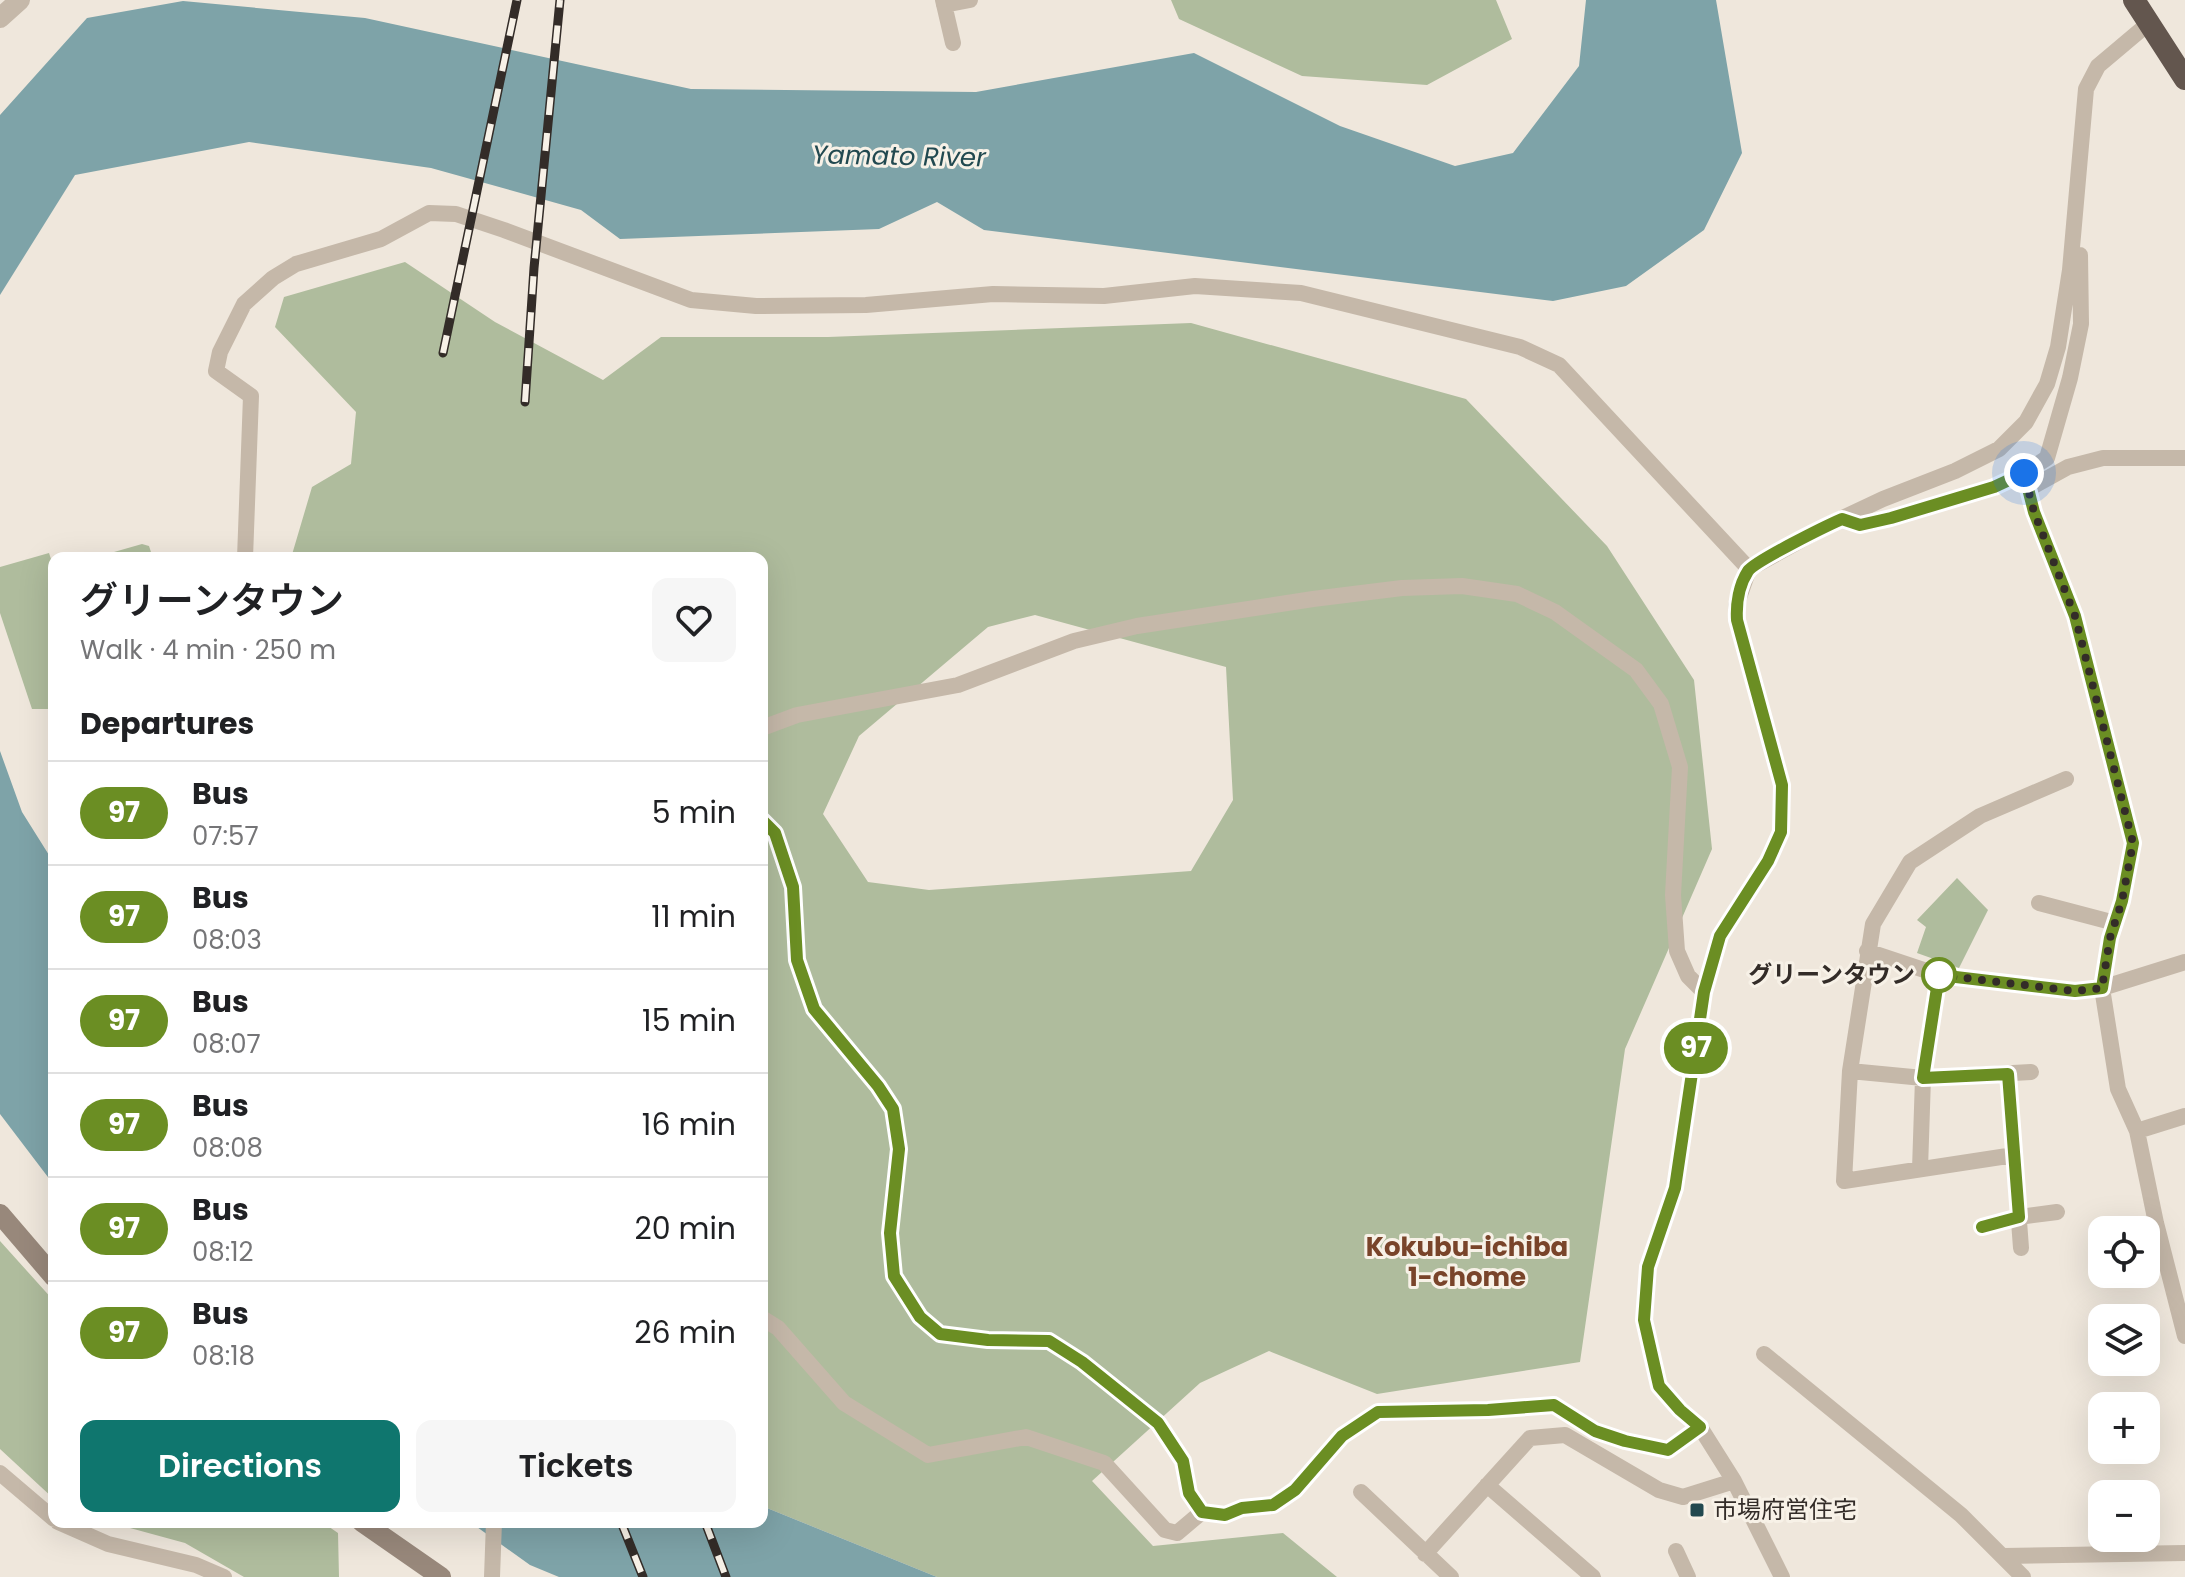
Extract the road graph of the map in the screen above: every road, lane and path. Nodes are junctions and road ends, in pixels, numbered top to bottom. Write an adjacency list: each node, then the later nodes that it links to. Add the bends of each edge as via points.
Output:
1 (20, 0): 5 (street)
2 (970, 0): 4 (street)
3 (2134, 0): 6 (highway)
4 (943, 3): 7 (street)
5 (0, 18)
6 (2149, 23): 8 (highway); 9 (street, via 2098,66 2086,89)
7 (953, 43)
8 (2185, 79)
9 (2078, 181): 11 (street, via 2081,324 2047,458); 12 (street, via 2058,347 2047,384 2026,422 1999,449)
10 (2185, 458): 11 (street, via 2103,458)
11 (2026, 481): 12 (street, via 1860,525); 19 (street, via 2075,616 2133,843)
12 (1842, 519): 14 (street)
13 (245, 552): 14 (street, via 251,396 216,371 232,324 244,304 296,264 381,239 429,213 456,214 691,300 756,306 866,305 993,294 1104,296 1195,286 1301,293 1520,347 1559,365)
14 (1749, 569): 24 (street, via 1736,606 1737,620 1782,785 1781,832 1720,936)
15 (768, 726): 24 (street, via 797,715 958,685 1074,641 1137,626 1402,588 1462,586 1517,594 1555,612 1636,670 1661,704 1680,767 1673,895 1677,951 1688,976)
16 (2066, 779): 20 (street, via 1980,816 1910,862 1873,924)
17 (768, 826): 47 (street, via 793,887 797,960 814,1009 893,1109 899,1149 890,1233 894,1276 920,1317 940,1334 1049,1341 1082,1362 1158,1423 1183,1461 1189,1493)
18 (2039, 903): 19 (street)
19 (2115, 923): 23 (street)
20 (1867, 951): 22 (street); 25 (street)
21 (2185, 962): 23 (street)
22 (1939, 975): 23 (street, via 2075,991); 28 (street)
23 (2102, 988): 30 (street, via 2118,1089)
24 (1704, 992): 42 (street, via 1675,1188 1648,1267 1644,1320 1659,1386)
25 (1850, 1071): 28 (street); 32 (street, via 1844,1181)
26 (2031, 1072): 27 (street)
27 (2008, 1074): 28 (street); 31 (street)
28 (1923, 1078): 32 (street)
29 (2185, 1116): 30 (street)
30 (2137, 1131): 40 (street)
31 (2014, 1155): 32 (street); 35 (street)
32 (1920, 1169)
33 (2057, 1212): 35 (street)
34 (0, 1214): 38 (main road)
35 (2019, 1217): 36 (street); 37 (street)
36 (1982, 1227)
37 (2021, 1248)
38 (48, 1270)
39 (768, 1322): 47 (street, via 844,1403 928,1455 1026,1437 1104,1463 1165,1530 1177,1533)
40 (2185, 1336)
41 (1764, 1354): 55 (street, via 1950,1505)
42 (1700, 1427): 44 (street); 47 (street, via 1668,1450 1595,1431 1554,1405 1378,1412 1342,1436 1295,1490 1273,1505 1225,1515)
43 (0, 1473): 48 (street)
44 (1734, 1481): 45 (street, via 1683,1497 1659,1490 1565,1435 1530,1438); 62 (street)
45 (1487, 1485): 54 (street); 60 (street)
46 (1361, 1492): 54 (street)
47 (1202, 1512)
48 (48, 1513)
49 (73, 1528): 57 (street, via 108,1544)
50 (371, 1528): 58 (main road)
51 (494, 1528): 56 (street)
52 (1676, 1551): 61 (street)
53 (2185, 1553): 55 (street)
54 (1425, 1554): 59 (street)
55 (2004, 1556): 63 (street)
56 (493, 1571)
57 (224, 1577)
58 (441, 1577)
59 (1451, 1577)
60 (1593, 1577)
61 (1688, 1577)
62 (1782, 1577)
63 (2023, 1577)

